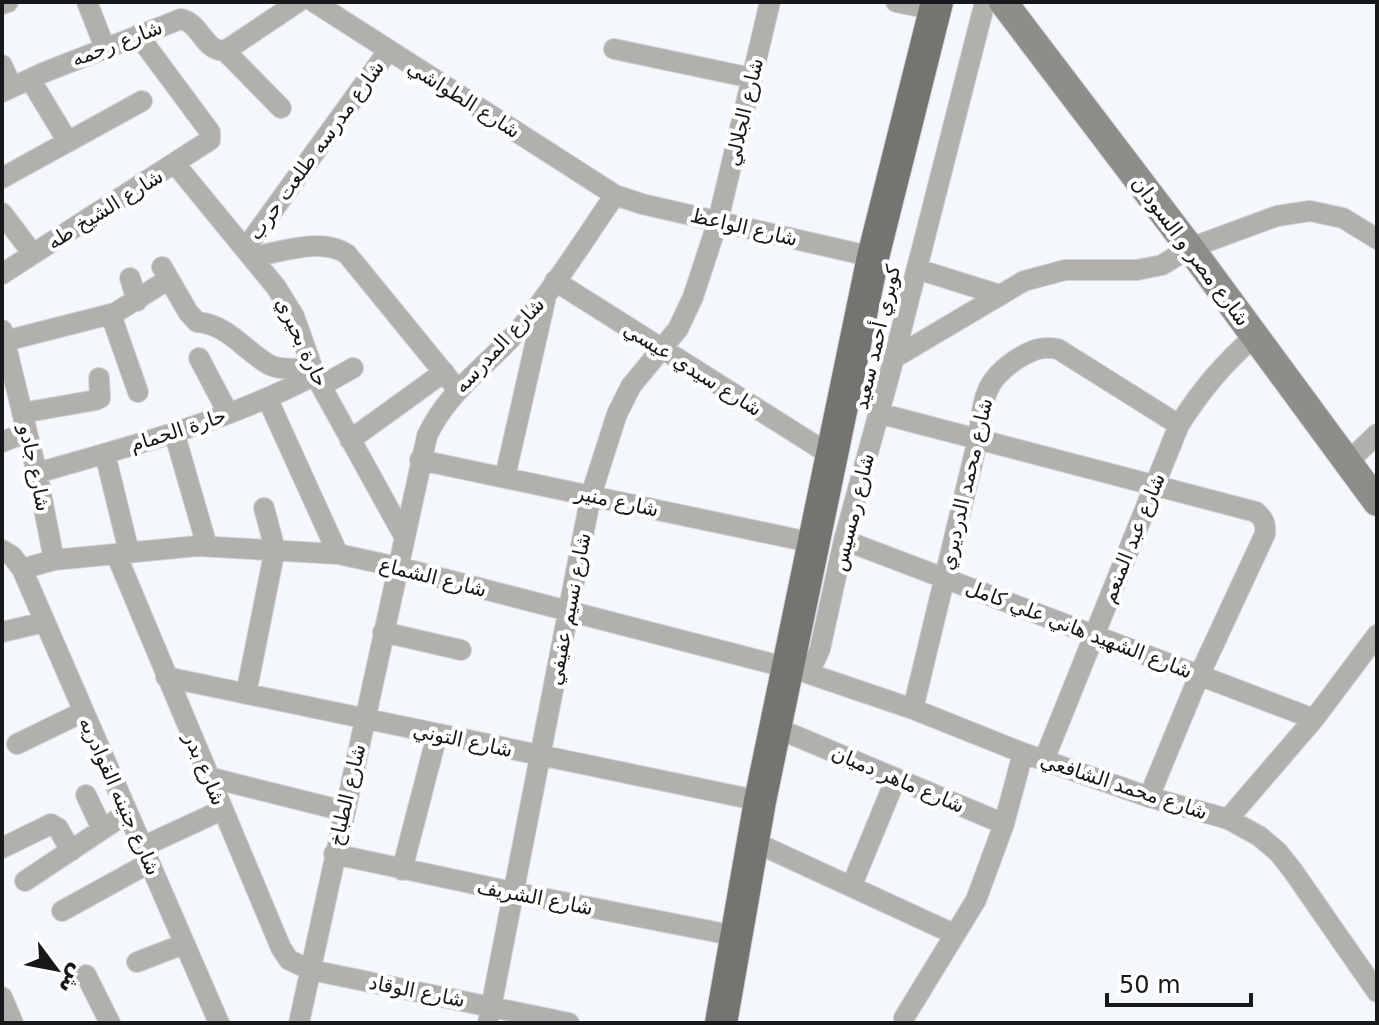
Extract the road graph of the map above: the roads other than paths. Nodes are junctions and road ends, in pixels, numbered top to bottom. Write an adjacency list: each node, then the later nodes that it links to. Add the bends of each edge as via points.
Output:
1 (8, 2): 9 (street)
2 (87, 2): 12 (street)
3 (298, 2): 14 (street)
4 (314, 2): 15 (street, شارع الطواشي)
5 (770, 2): 17 (street, شارع الجلالي)
6 (896, 2): 10 (street)
7 (985, 2): 32 (street, شارع رمسيس)
8 (1003, 2): 28 (main road, شارع مصر و السودان)
9 (2, 4)
10 (942, 5): 31 (main road, شارع رمسيس); 60 (main road, كوبري أحمد سعيد)
11 (138, 35): 12 (street, شارع رحمه); 14 (street, شارع رحمه, via 181,19 211,47); 22 (street, شارع الشيخ طه, via 210,132 208,144)
12 (105, 48): 18 (street, شارع رحمه)
13 (614, 49): 17 (street)
14 (225, 51): 20 (street)
15 (388, 51): 24 (street, شارع الطواشي); 29 (street, شارع مدرسه طلعت حرب)
16 (2, 65): 18 (street)
17 (752, 78): 26 (street, شارع الجلالي)
18 (15, 86): 21 (street)
19 (142, 101): 21 (street)
20 (281, 108)
21 (68, 142): 23 (street)
22 (176, 165): 29 (street, حارة بحيري); 30 (street, شارع الشيخ طه)
23 (2, 178)
24 (615, 195): 26 (street, شارع الواعظ); 35 (street, شارع المدرسه)
25 (2, 213): 30 (street)
26 (718, 221): 31 (street, شارع الواعظ); 41 (street, شارع نسيم عفيفي, via 693,297)
27 (1377, 239): 28 (street, via 1343,218 1310,211 1277,216)
28 (1190, 248): 36 (street, via 1162,265 1137,270 1051,272); 40 (main road, شارع مصر و السودان)
29 (249, 253): 45 (street, via 338,248 357,263); 46 (street, حارة بحيري, via 294,316)
30 (33, 254): 33 (street, شارع الشيخ طه)
31 (873, 257): 60 (main road, شارع رمسيس)
32 (917, 269): 36 (street); 43 (street, شارع رمسيس)
33 (2, 274)
34 (130, 278): 37 (street)
35 (551, 287): 41 (street, شارع سيدي عيسي); 48 (street, شارع المدرسه, via 522,326); 65 (street)
36 (1000, 295): 43 (street)
37 (137, 301): 38 (street); 46 (street, via 166,273 197,322 221,328 270,366)
38 (111, 315): 39 (street); 49 (street)
39 (3, 336): 53 (street, شارع جادو)
40 (1255, 336): 54 (street, شارع عبد المنعم, via 1222,366); 63 (main road, شارع مصر و السودان)
41 (662, 349): 60 (street, شارع سيدي عيسي); 67 (street, شارع نسيم عفيفي, via 631,386 617,414)
42 (199, 358): 51 (street)
43 (894, 358): 52 (street, شارع رمسيس)
44 (353, 368): 46 (street, حارة الحمام)
45 (444, 372): 48 (street); 58 (street)
46 (317, 377): 50 (street, حارة الحمام); 58 (street, حارة بحيري)
47 (99, 378): 53 (street, via 100,398)
48 (458, 390): 62 (street, شارع المدرسه, via 436,417)
49 (138, 392)
50 (268, 400): 51 (street, حارة الحمام); 76 (street)
51 (228, 413): 55 (street, حارة الحمام)
52 (878, 413): 57 (street); 71 (street, شارع رمسيس)
53 (25, 422): 59 (street); 64 (street, شارع جادو)
54 (1179, 425): 57 (street, شارع محمد الدرديري, via 1071,356 1044,346 998,372 984,399); 66 (street, شارع عبد المنعم)
55 (174, 432): 61 (street, حارة الحمام); 72 (street)
56 (1377, 434): 63 (street)
57 (978, 439): 66 (street); 80 (street, شارع محمد الدرديري)
58 (350, 440): 70 (street, حارة بحيري)
59 (2, 442)
60 (842, 448): 71 (main road, شارع رمسيس); 88 (main road, كوبري أحمد سعيد)
61 (105, 454): 64 (street, حارة الحمام); 75 (street, شارع بدر)
62 (420, 460): 65 (street, شارع منير); 70 (street, شارع المدرسه)
63 (1348, 462): 68 (main road, شارع مصر و السودان)
64 (37, 473): 77 (street, شارع جادو)
65 (505, 477): 67 (street, شارع منير)
66 (1153, 486): 86 (street, شارع عبد المنعم); 89 (street, via 1256,512 1266,526)
67 (591, 495): 71 (street, شارع منير); 81 (street, شارع نسيم عفيفي)
68 (1377, 502)
69 (264, 508): 73 (street)
70 (404, 536): 78 (street, شارع الطباخ)
71 (829, 541): 80 (street, شارع الشهيد هاني علي كامل); 88 (main road, شارع رمسيس)
72 (207, 546): 73 (street, شارع الشماع); 75 (street, شارع الشماع)
73 (275, 549): 76 (street, شارع الشماع); 91 (street)
74 (2, 550): 79 (street)
75 (123, 553): 77 (street, شارع الشماع); 90 (street, شارع بدر)
76 (338, 554): 78 (street, شارع الشماع)
77 (54, 560): 79 (street, شارع الشماع)
78 (398, 567): 81 (street, شارع الشماع); 84 (street, شارع الطباخ)
79 (22, 569): 82 (street, شارع جنينه القوادريه)
80 (944, 578): 86 (street, شارع الشهيد هاني علي كامل); 92 (street, شارع محمد الدرديري)
81 (569, 610): 88 (street, شارع الشماع); 100 (street, شارع نسيم عفيفي)
82 (45, 622): 83 (street); 93 (street, شارع جنينه القوادريه)
83 (2, 632)
84 (383, 632): 87 (street); 94 (street, شارع الطباخ)
85 (1377, 635): 95 (street)
86 (1094, 636): 89 (street, شارع الشهيد هاني علي كامل); 101 (street, شارع عبد المنعم)
87 (461, 650)
88 (796, 670): 92 (street, شارع محمد الشافعي); 96 (main road, شارع رمسيس); 106 (main road, شارع رمسيس)
89 (1199, 676): 95 (street, شارع الشهيد هاني علي كامل); 105 (street)
90 (166, 677): 91 (street, شارع التوني); 102 (street, شارع بدر)
91 (246, 694): 94 (street, شارع التوني)
92 (913, 709): 99 (street, شارع محمد الشافعي)
93 (83, 712): 98 (street); 109 (street, شارع جنينه القوادريه)
94 (364, 719): 97 (street, شارع التوني); 108 (street, شارع الطباخ)
95 (1314, 719): 110 (street)
96 (791, 734): 103 (street, شارع ماهر دميان); 113 (main road, شارع رمسيس)
97 (437, 735): 100 (street, شارع التوني); 118 (street)
98 (17, 744)
99 (1023, 753): 101 (street, شارع محمد الشافعي); 111 (street)
100 (540, 755): 106 (street, شارع التوني); 121 (street, شارع نسيم عفيفي)
101 (1044, 760): 105 (street, شارع محمد الشافعي)
102 (208, 777): 107 (street, شارع بدر); 108 (street)
103 (896, 778): 111 (street, شارع ماهر دميان); 120 (street)
104 (86, 795): 112 (street)
105 (1149, 797): 110 (street, شارع محمد الشافعي)
106 (760, 801): 113 (main road, شارع رمسيس)
107 (222, 810): 117 (street); 127 (street, شارع بدر, via 284,954)
108 (344, 811): 116 (street, شارع الطباخ)
109 (127, 813): 112 (street); 117 (street, شارع جنينه القوادريه)
110 (1228, 819): 129 (street, شارع محمد الشافعي, via 1278,852)
111 (1004, 824): 123 (street, via 976,900)
112 (102, 829): 115 (street)
113 (761, 845): 120 (street); 124 (main road, شارع رمسيس); 139 (main road, شارع رمسيس)
114 (2, 848): 115 (street, via 51,824)
115 (71, 851): 119 (street)
116 (334, 854): 118 (street, شارع الشريف); 127 (street, شارع الطباخ)
117 (146, 855): 122 (street); 125 (street, شارع جنينه القوادريه)
118 (402, 870): 121 (street, شارع الشريف)
119 (25, 881)
120 (852, 885): 123 (street)
121 (512, 892): 124 (street, شارع الشريف); 131 (street, شارع نسيم عفيفي)
122 (62, 911)
123 (954, 934): 132 (street)
124 (736, 936): 138 (main road, شارع رمسيس)
125 (184, 944): 126 (street); 135 (street, شارع جنينه القوادريه)
126 (137, 962)
127 (311, 970): 131 (street, شارع الوقاد); 136 (street, شارع الطباخ)
128 (86, 975): 134 (street)
129 (1377, 992)
130 (2, 997): 133 (street)
131 (490, 1014): 137 (street, شارع الوقاد)
132 (904, 1018)
133 (13, 1023)
134 (110, 1023)
135 (219, 1023)
136 (299, 1023)
137 (569, 1023)
138 (721, 1023)
139 (741, 1023)

